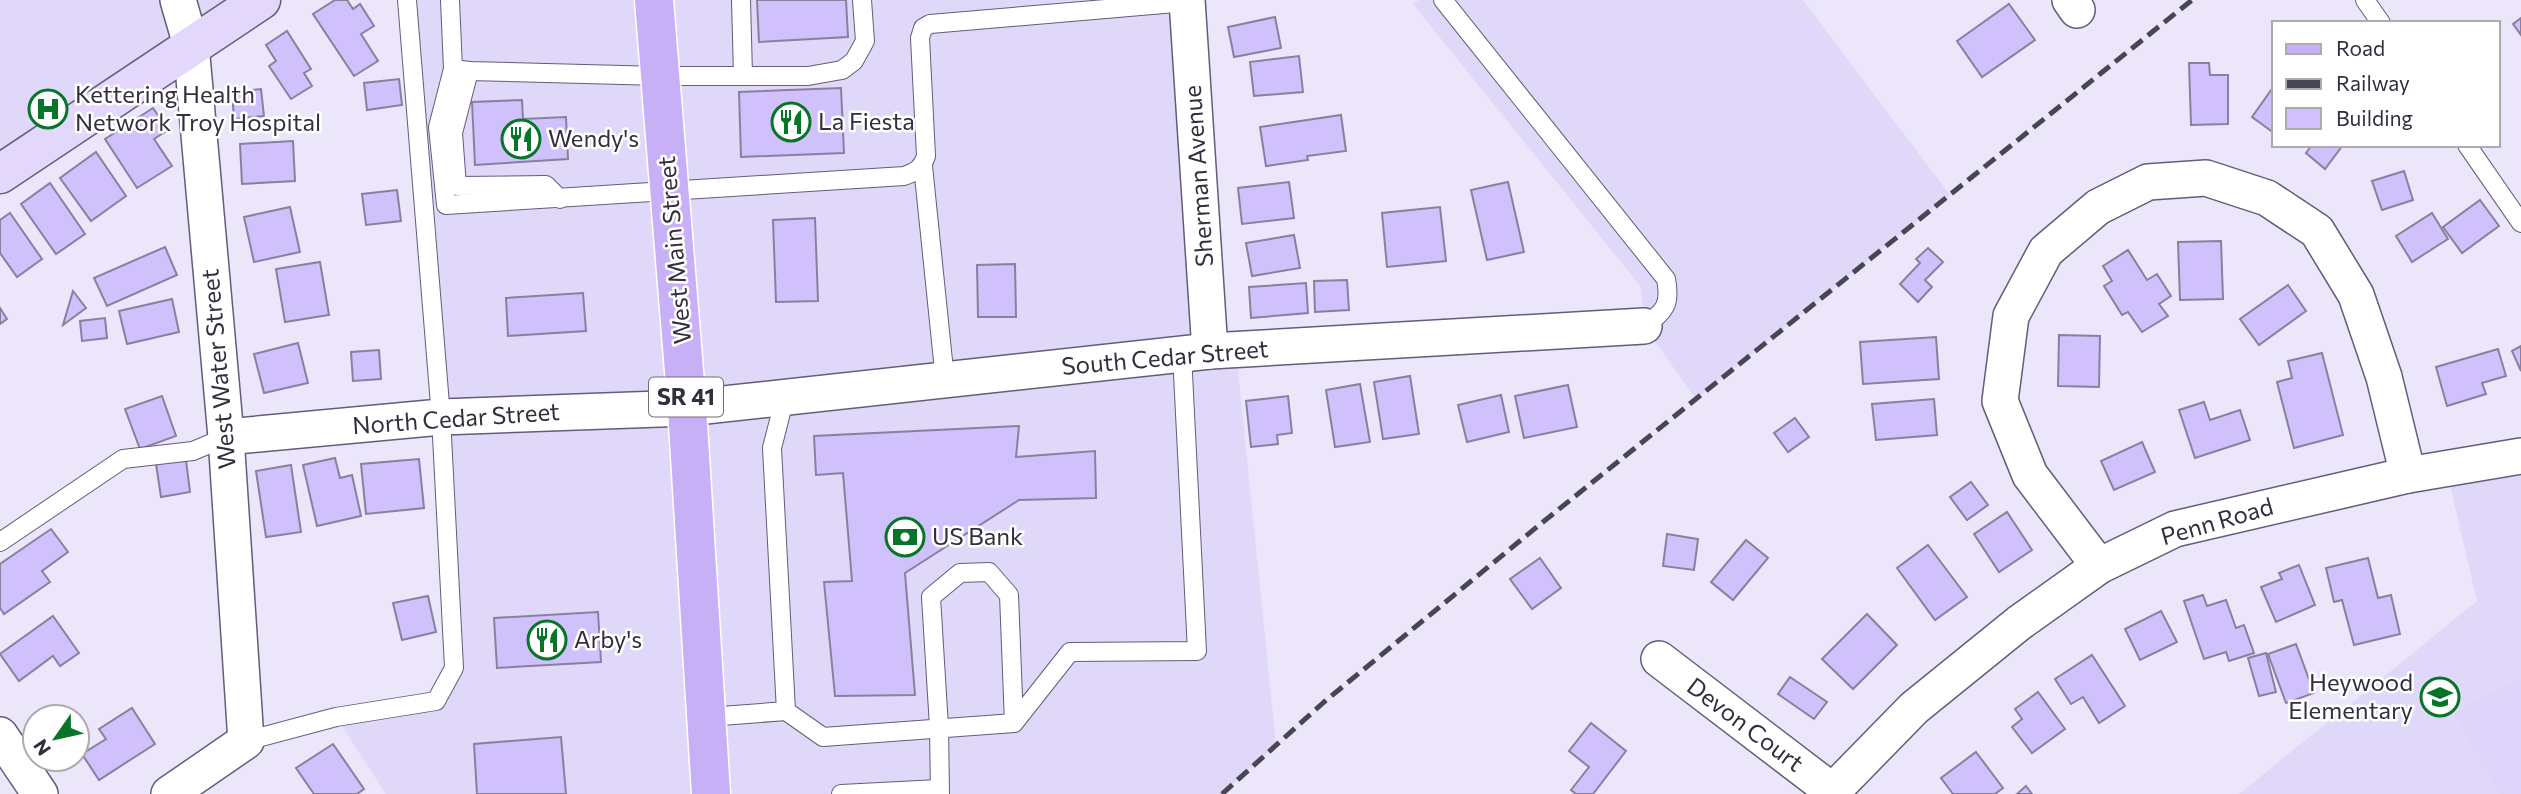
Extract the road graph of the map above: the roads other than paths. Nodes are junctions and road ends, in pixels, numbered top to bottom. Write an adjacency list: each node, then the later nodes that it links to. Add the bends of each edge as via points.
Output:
1 (178, 0): 12 (street, West Water Street)
2 (261, 0): 12 (main road)
3 (408, 0): 26 (lane)
4 (450, 0): 13 (lane)
5 (654, 0): 15 (main road, West Main Street / SR 41)
6 (741, 0): 14 (lane)
7 (862, 0): 14 (lane, via 865,41 854,61 842,70 808,76)
8 (1443, 0): 21 (lane, via 1666,279 1669,297 1660,314)
9 (2365, 0): 11 (lane)
10 (1187, 1): 17 (lane, via 923,28 927,140); 22 (street, Sherman Avenue)
11 (2380, 21)
12 (191, 45): 18 (main road); 27 (street, West Water Street)
13 (461, 70): 15 (lane); 19 (lane, via 453,133 457,186 546,185 560,199)
14 (743, 75): 15 (lane)
15 (661, 76): 19 (main road, West Main Street / SR 41)
16 (2468, 147): 20 (lane)
17 (923, 166): 19 (lane, via 904,176); 23 (lane)
18 (0, 174)
19 (670, 192): 25 (main road, West Main Street / SR 41)
20 (2521, 223)
21 (1644, 326): 22 (street, South Cedar Street)
22 (1196, 353): 23 (street, South Cedar Street); 35 (lane, via 1197,651 1070,652)
23 (945, 380): 24 (street, South Cedar Street)
24 (785, 397): 25 (street, South Cedar Street); 33 (lane, via 772,448)
25 (687, 408): 26 (street, North Cedar Street); 34 (main road, West Main Street / SR 41)
26 (441, 417): 27 (street, North Cedar Street); 38 (lane, via 454,668 436,701 336,718)
27 (226, 437): 30 (lane, via 193,451 123,459); 38 (street, West Water Street)
28 (2521, 456): 29 (street, Penn Road)
29 (2407, 475): 31 (street, Penn Road, via 2175,529); 31 (street, via 2384,377 2356,295 2317,231 2267,198 2206,178 2148,182 2098,207 2046,251 2009,328 2000,401 2030,475)
30 (0, 542)
31 (2099, 566): 40 (street, Penn Road, via 1914,708)
32 (1658, 659): 40 (street, Devon Court)
33 (786, 711): 34 (lane); 36 (lane, via 823,737)
34 (708, 717): 43 (main road, West Main Street / SR 41)
35 (1014, 723): 36 (lane); 36 (lane, via 1009,595 989,572 960,573 931,597)
36 (939, 727): 39 (lane)
37 (0, 735): 41 (street)
38 (246, 741): 42 (street)
39 (939, 791): 44 (lane)
40 (1831, 793)
41 (40, 794)
42 (169, 794)
43 (711, 794)
44 (842, 794)

